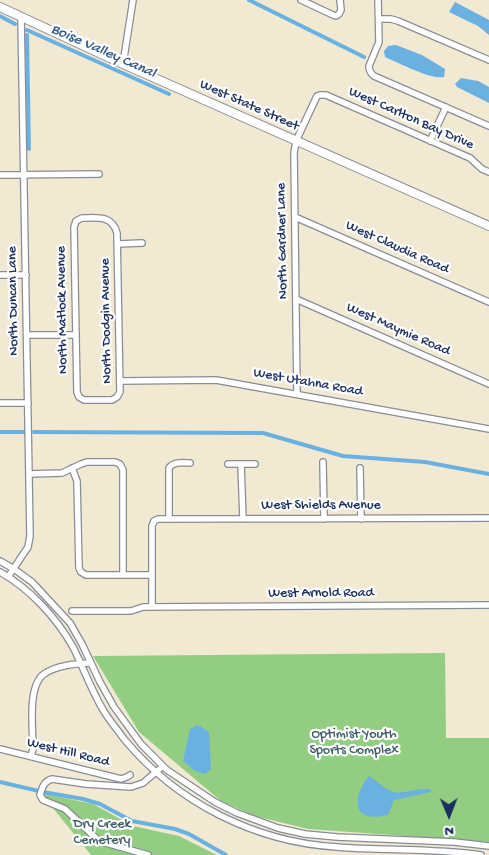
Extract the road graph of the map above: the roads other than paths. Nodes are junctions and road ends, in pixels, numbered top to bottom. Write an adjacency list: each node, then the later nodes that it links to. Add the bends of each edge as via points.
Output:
1 (133, 0): 9 (street)
2 (340, 0): 4 (street, via 341,10 336,16)
3 (378, 0): 7 (street)
4 (305, 1)
5 (0, 7): 6 (main road, West State Street)
6 (21, 18): 9 (main road, West State Street); 18 (street, North Duncan Lane)
7 (378, 20): 8 (street, via 398,21); 11 (street, via 379,42 369,70 374,76)
8 (489, 60)
9 (123, 64): 13 (main road, West State Street)
10 (320, 95): 13 (street, North Gardner Lane, via 315,99); 14 (street, West Carlton Bay Drive)
11 (446, 107): 12 (street); 14 (street)
12 (489, 126)
13 (296, 141): 19 (street, North Gardner Lane); 21 (main road, West State Street)
14 (430, 141): 15 (street, West Carlton Bay Drive, via 470,158)
15 (489, 172)
16 (98, 174): 18 (street)
17 (0, 175): 18 (street)
18 (24, 175): 25 (street, North Duncan Lane)
19 (295, 217): 26 (street, North Gardner Lane); 27 (street, West Claudia Road)
20 (76, 222): 23 (street, North Dodgin Avenue, via 82,218 112,222); 29 (street, North Matlock Avenue)
21 (489, 226)
22 (142, 243): 23 (street)
23 (118, 244): 30 (street, North Dodgin Avenue)
24 (0, 275): 25 (street)
25 (26, 275): 28 (street, North Duncan Lane)
26 (296, 299): 31 (street, West Maymie Road); 32 (street, North Gardner Lane)
27 (489, 302)
28 (27, 335): 29 (street); 35 (street, North Duncan Lane)
29 (75, 335): 33 (street, North Matlock Avenue, via 79,397 84,400 112,400)
30 (120, 381): 32 (street, West Utahna Road, via 216,380); 33 (street, North Dodgin Avenue)
31 (489, 384)
32 (297, 394): 36 (street, West Utahna Road)
33 (117, 397)
34 (0, 403): 35 (street)
35 (28, 403): 44 (street, North Duncan Lane)
36 (489, 429)
37 (323, 462): 48 (street)
38 (190, 463): 46 (street, via 171,465 169,470)
39 (228, 464): 40 (street)
40 (241, 464): 41 (street); 47 (street)
41 (255, 464)
42 (72, 468): 44 (street, via 56,473); 53 (street, via 77,481 79,568 86,575); 53 (street, via 92,462 115,462 123,470)
43 (360, 468): 49 (street)
44 (29, 474): 51 (street, North Duncan Lane, via 30,536 28,547)
45 (489, 518): 49 (street, West Shields Avenue)
46 (169, 519): 47 (street, West Shields Avenue); 54 (street, West Shields Avenue, via 158,519 152,526)
47 (243, 519): 48 (street, West Shields Avenue)
48 (324, 519): 49 (street, West Shields Avenue)
49 (361, 519)
50 (0, 561): 51 (street)
51 (14, 569): 55 (street, North Duncan Lane); 59 (street, via 32,582 70,623)
52 (0, 572): 55 (street)
53 (123, 575): 54 (street)
54 (152, 575): 57 (street)
55 (8, 577): 60 (street, via 26,589 62,629)
56 (489, 605): 57 (street, West Arnold Road)
57 (152, 607): 58 (street, West Arnold Road, via 134,611)
58 (72, 611)
59 (90, 663): 60 (street); 63 (street, via 114,707 141,744)
60 (80, 664): 62 (street, via 51,670 39,679 34,693); 64 (street, via 102,709)
61 (0, 749): 62 (street, West Hill Road)
62 (31, 756): 65 (street, West Hill Road, via 121,778)
63 (163, 766): 64 (street); 66 (street, via 215,802 278,828 337,837)
64 (156, 772): 67 (street, via 143,783 131,787 52,779 43,784 41,792 43,800 65,809 99,841); 68 (street, via 210,810 275,837 336,847)
65 (130, 774)
66 (489, 846)
67 (148, 855)
68 (481, 855)

